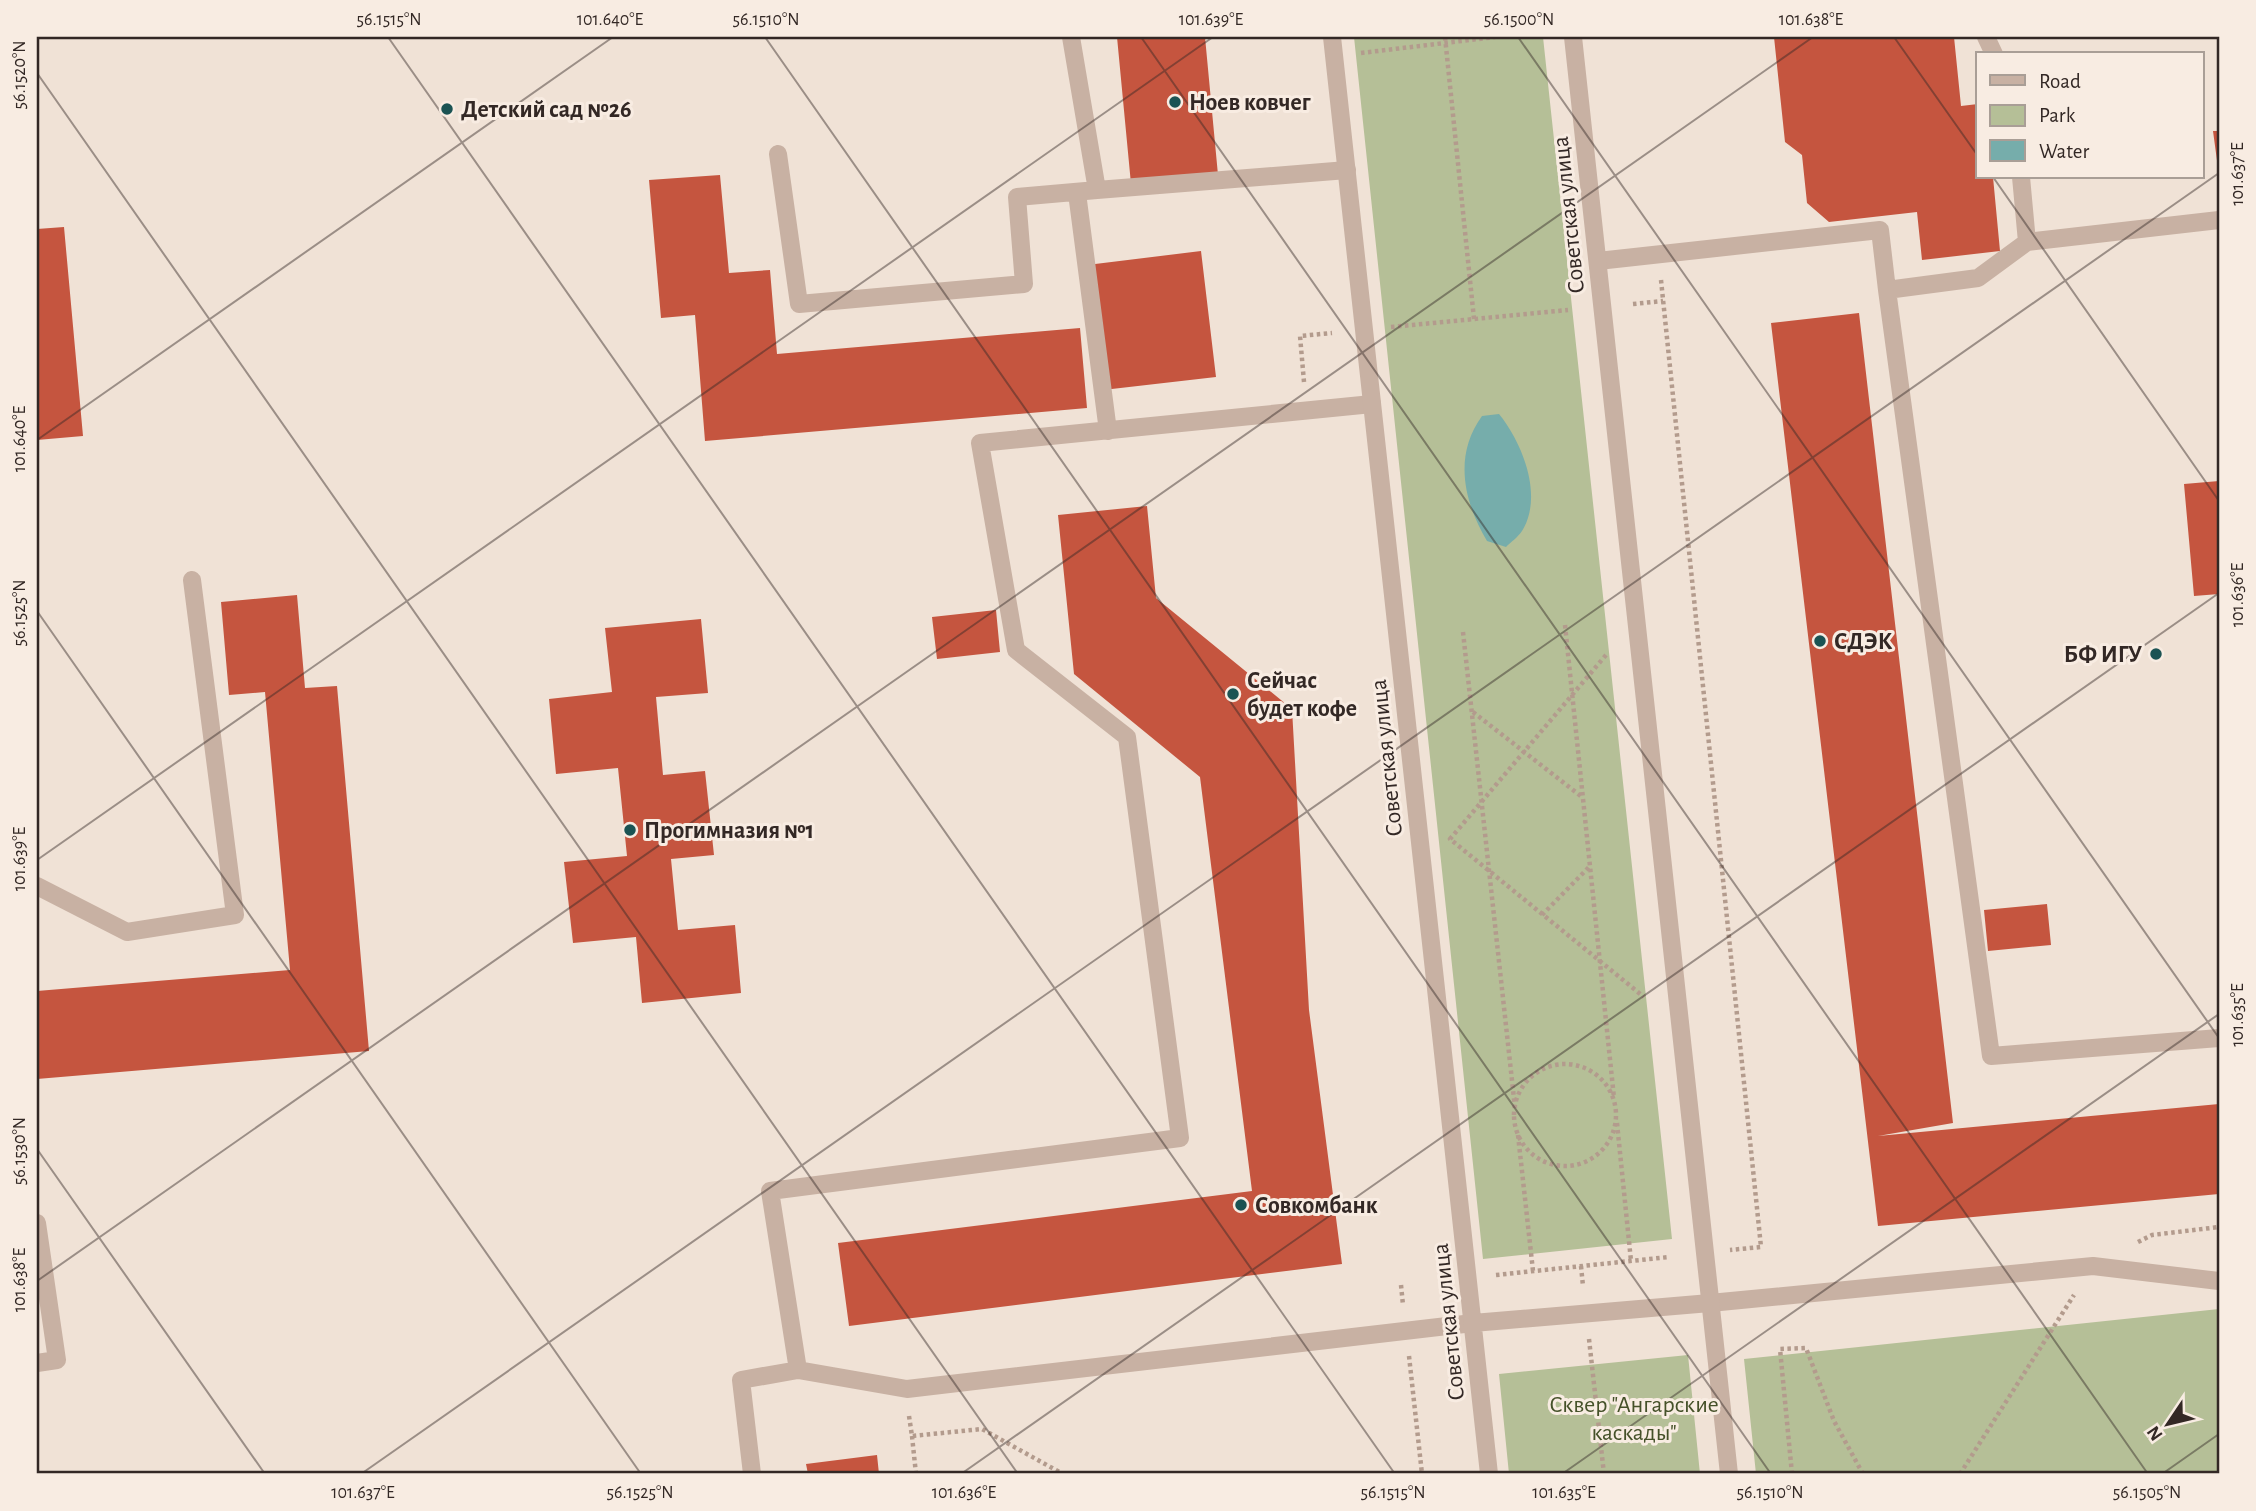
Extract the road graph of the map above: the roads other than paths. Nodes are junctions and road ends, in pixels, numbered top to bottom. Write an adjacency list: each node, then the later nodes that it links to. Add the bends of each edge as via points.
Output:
1 (1071, 37): 7 (street)
2 (1332, 37): 5 (street, Советская улица)
3 (1573, 37): 11 (street, Советская улица)
4 (778, 154): 8 (street, via 799,304 1024,284 1017,197)
5 (1347, 170): 7 (street); 13 (street, Советская улица)
6 (2021, 178): 10 (street)
7 (1097, 190): 8 (street)
8 (1077, 193): 14 (street)
9 (2219, 220): 10 (street)
10 (2027, 242): 12 (street, via 1978,278)
11 (1598, 261): 12 (street, via 1880,230); 20 (street, Советская улица)
12 (1886, 290): 17 (street, via 1991,1056)
13 (1372, 404): 14 (street); 21 (street, Советская улица)
14 (1108, 430): 23 (street, via 980,443 1016,650 1127,737 1180,1138 770,1191)
15 (192, 580): 16 (street, via 235,915 127,932)
16 (37, 886)
17 (2219, 1038)
18 (37, 1223): 22 (street, via 57,1360)
19 (2219, 1281): 20 (street, via 2093,1266)
20 (1710, 1303): 21 (street); 26 (street, Советская улица)
21 (1473, 1323): 23 (street, via 907,1389); 25 (street, Советская улица)
22 (37, 1363)
23 (798, 1370): 24 (street, via 741,1380)
24 (752, 1474)
25 (1489, 1474)
26 (1729, 1474)

